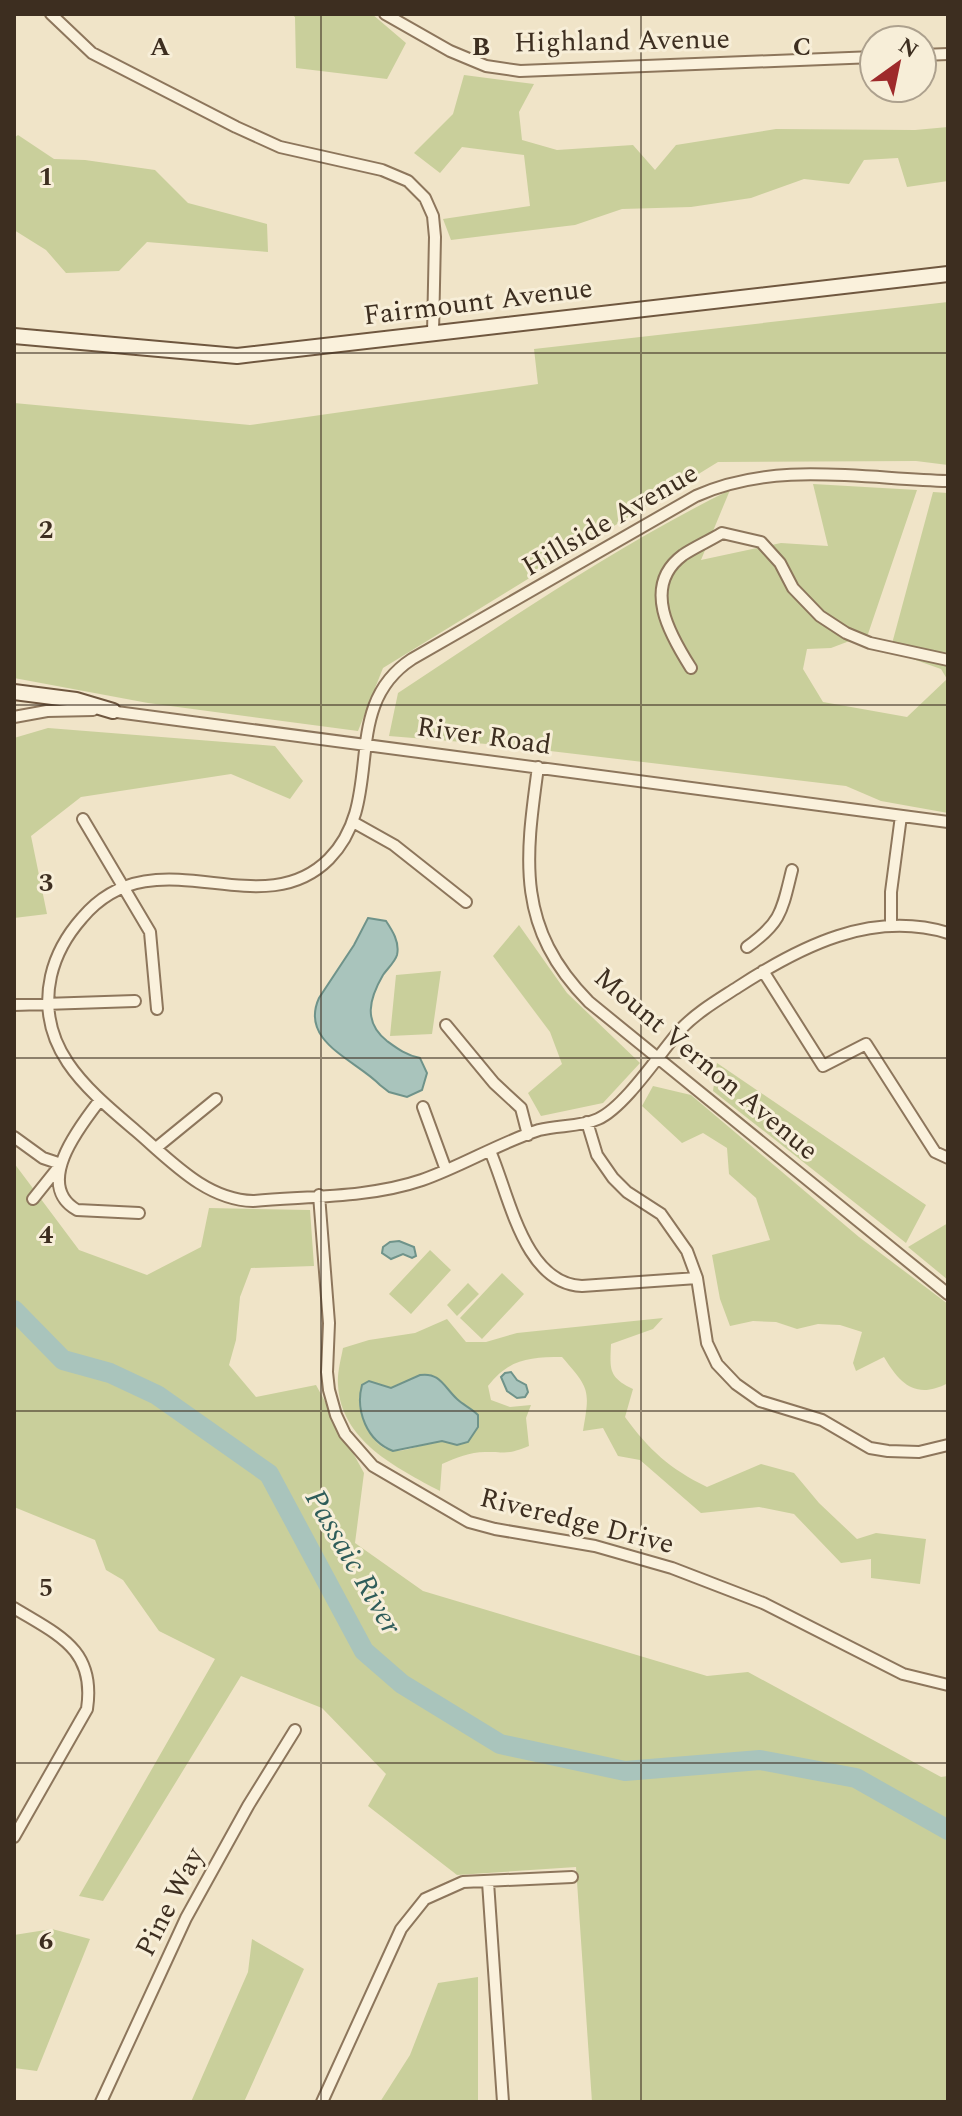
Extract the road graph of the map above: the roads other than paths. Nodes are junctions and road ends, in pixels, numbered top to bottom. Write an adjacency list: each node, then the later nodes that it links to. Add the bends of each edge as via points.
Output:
1 (51, 14): 5 (street, via 92,53 236,127 280,147 408,181 433,216)
2 (385, 14): 3 (street, Highland Avenue, via 450,51 486,66 520,71)
3 (858, 58)
4 (948, 274): 5 (main road, Fairmount Avenue)
5 (433, 333): 6 (main road, Fairmount Avenue, via 237,356)
6 (14, 336)
7 (948, 481): 13 (street, Hillside Avenue, via 799,474 755,477 707,491 400,666 379,691)
8 (948, 660): 9 (street, via 846,633 793,588 761,542 722,533 681,556 665,577 660,599 670,635)
9 (691, 668)
10 (14, 692): 11 (main road)
11 (113, 711): 12 (street, River Road, via 62,709); 13 (street, River Road)
12 (14, 717)
13 (367, 744): 14 (street, River Road); 17 (street, Hillside Avenue)
14 (538, 767): 15 (street, River Road); 31 (street, Mount Vernon Avenue, via 527,865 540,925 581,993)
15 (901, 816): 18 (street, River Road); 22 (street)
16 (83, 819): 20 (street)
17 (353, 822): 20 (street, Hillside Avenue, via 320,868 294,881 258,888 165,878); 21 (street, via 394,845)
18 (948, 822)
19 (792, 870): 24 (street, via 779,917)
20 (123, 888): 27 (street, Hillside Avenue, via 94,905 70,932 57,954); 29 (street, via 150,932)
21 (466, 902)
22 (891, 925): 23 (street); 25 (street, via 821,941)
23 (948, 933)
24 (747, 947)
25 (763, 971): 31 (street, via 690,1020); 40 (street, via 823,1066 866,1044 935,1152)
26 (135, 1001): 27 (street)
27 (49, 1003): 28 (street); 33 (street, Hillside Avenue, via 62,1055)
28 (14, 1005)
29 (157, 1009)
30 (446, 1025): 36 (street, via 521,1108)
31 (657, 1058): 35 (street, via 614,1108); 47 (street, Mount Vernon Avenue)
32 (216, 1099): 38 (street)
33 (100, 1100): 38 (street, Hillside Avenue); 41 (street)
34 (423, 1107): 42 (street)
35 (587, 1122): 36 (street, Hillside Avenue); 46 (street, via 597,1155 613,1178 661,1214 687,1251)
36 (528, 1135): 39 (street, Hillside Avenue)
37 (14, 1137): 41 (street)
38 (156, 1148): 43 (street, Hillside Avenue, via 226,1198)
39 (490, 1151): 42 (street, Hillside Avenue); 46 (street, via 527,1244 552,1278 582,1286)
40 (948, 1158)
41 (61, 1164): 44 (street); 45 (street, via 62,1195 71,1207)
42 (446, 1170): 43 (street, Hillside Avenue, via 387,1189)
43 (319, 1195): 50 (street, Riveredge Drive, via 329,1390 345,1434 373,1466 469,1522 595,1546 672,1568 763,1603 903,1674)
44 (33, 1199)
45 (139, 1213)
46 (697, 1278): 48 (street, via 711,1355 748,1394 822,1420 870,1448 919,1452)
47 (948, 1294)
48 (948, 1445)
49 (14, 1608): 52 (street, via 73,1646 90,1692 87,1709)
50 (948, 1685)
51 (295, 1730): 55 (street, Pine Way, via 186,1918)
52 (14, 1837)
53 (572, 1877): 54 (street)
54 (488, 1882): 56 (street, via 463,1882 437,1892 413,1911); 57 (street)
55 (101, 2102)
56 (322, 2102)
57 (503, 2102)

